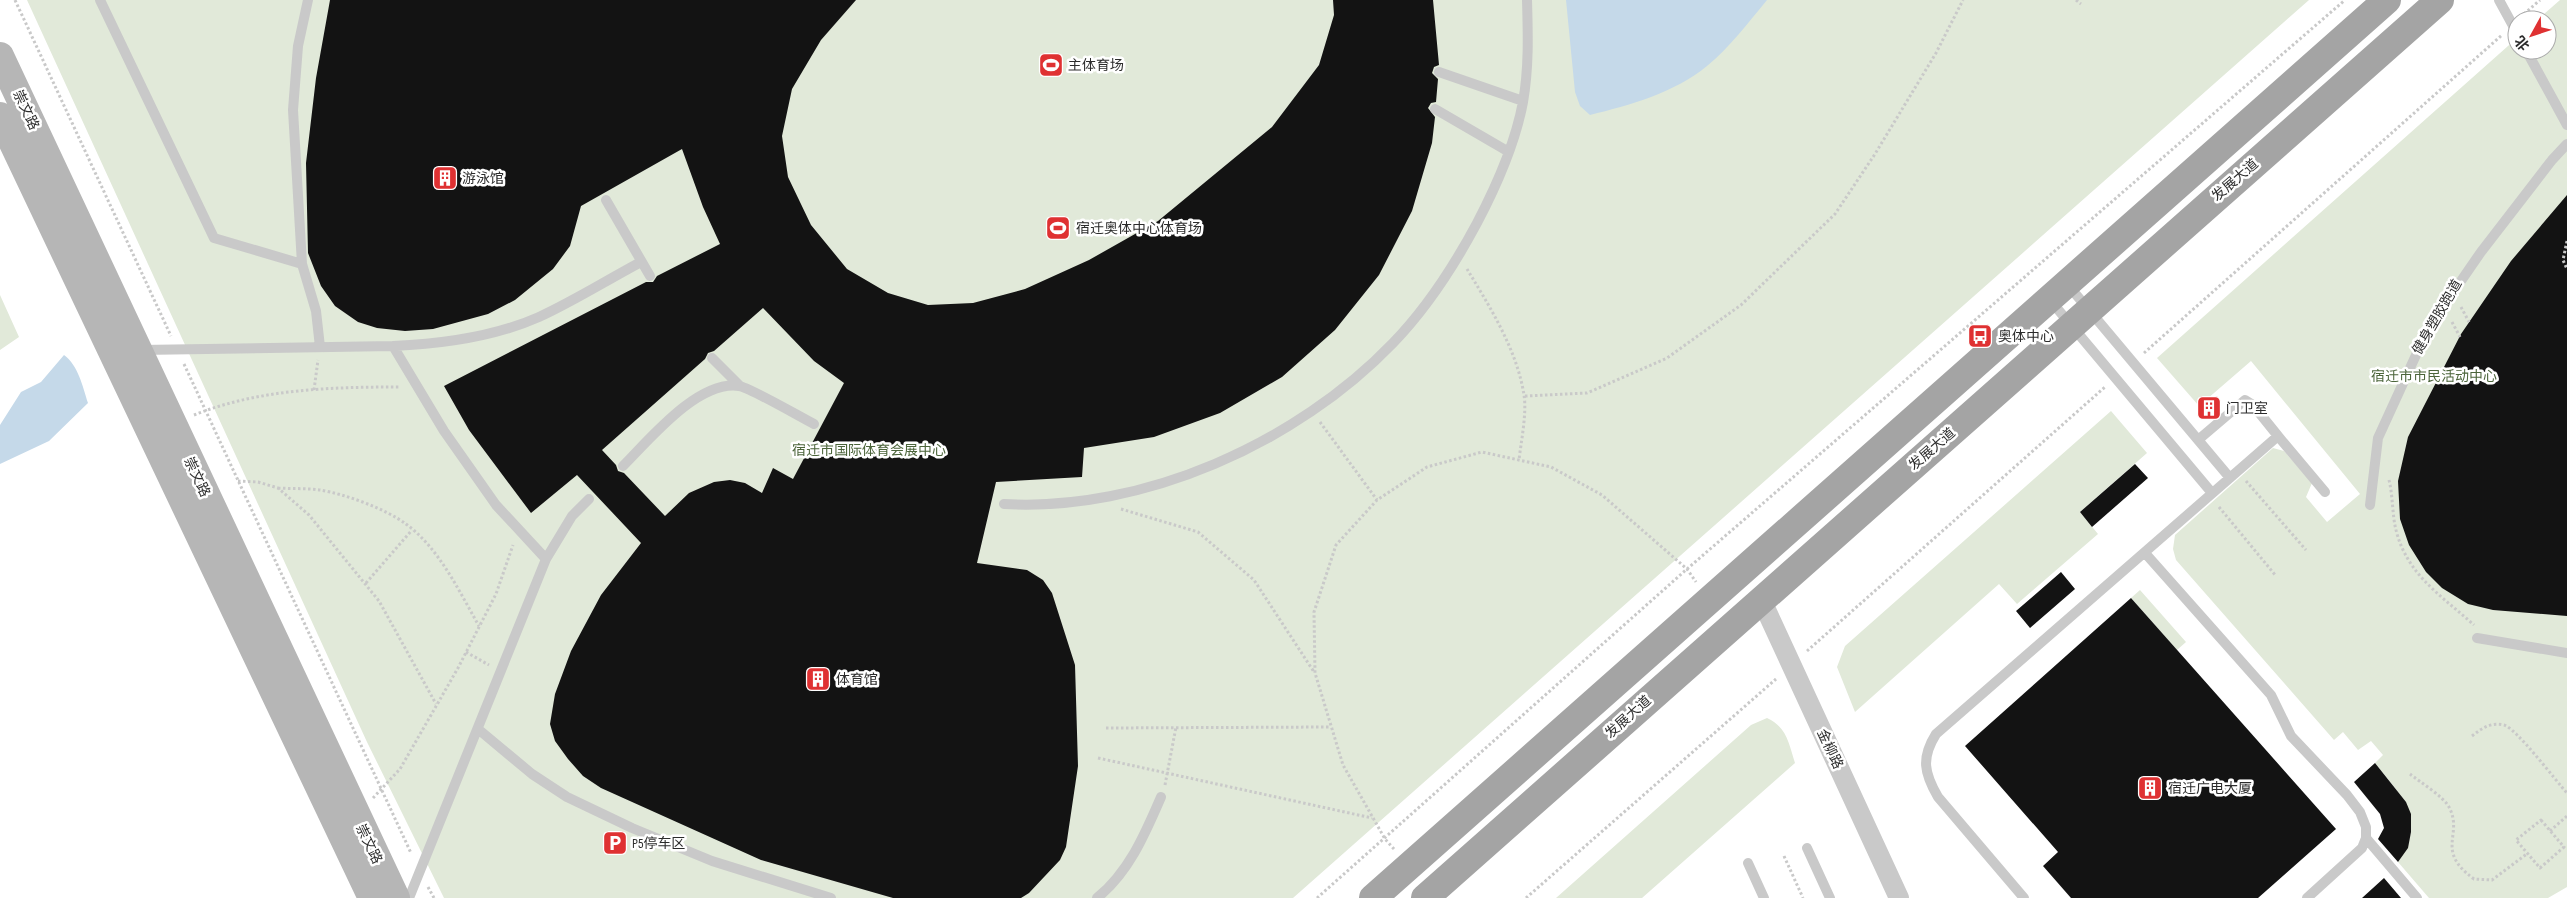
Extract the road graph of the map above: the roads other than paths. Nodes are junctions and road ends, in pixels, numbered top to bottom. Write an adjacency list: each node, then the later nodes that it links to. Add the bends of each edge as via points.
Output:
1 (100, 0): 19 (lane, via 214,238)
2 (308, 0): 19 (lane, via 298,46 293,110)
3 (1527, 0): 11 (lane, via 1528,45)
4 (2387, 0): 21 (main road)
5 (2440, 0): 22 (main road, 发展大道)
6 (2499, 0): 7 (lane)
7 (2507, 12)
8 (0, 56): 25 (street, 崇文路)
9 (2531, 60): 14 (lane)
10 (1439, 72): 11 (lane)
11 (1523, 100): 16 (lane)
12 (1435, 109): 16 (lane)
13 (0, 116): 48 (street, 崇文路)
14 (2567, 125)
15 (2567, 144): 37 (lane, via 2481,252 2416,355 2378,438)
16 (1509, 152): 36 (lane, via 1497,186 1428,301 1393,343 1356,378 1313,411 1236,456 1152,487 1088,499)
17 (606, 200): 18 (lane)
18 (641, 262): 20 (lane); 23 (lane, via 539,317 440,344)
19 (302, 264): 24 (lane, via 316,311)
20 (650, 276)
21 (2058, 292): 22 (lane); 22 (lane); 53 (main road)
22 (2080, 318): 30 (lane, via 2133,362); 34 (lane, via 2115,378); 40 (main road, 发展大道)
23 (393, 346): 24 (lane); 39 (lane, via 444,431 496,505)
24 (320, 347): 25 (lane)
25 (138, 350): 49 (street, 崇文路)
26 (712, 358): 27 (lane)
27 (740, 386): 28 (lane); 31 (lane, via 715,388 700,396 676,414)
28 (814, 424)
29 (2278, 436): 30 (lane, via 2253,405 2245,400); 32 (lane); 33 (lane)
30 (2198, 440): 32 (lane)
31 (623, 466)
32 (2233, 474): 34 (lane)
33 (2325, 492)
34 (2210, 494): 38 (lane)
35 (590, 499): 39 (lane, via 572,516)
36 (1004, 504)
37 (2370, 505)
38 (2145, 552): 45 (lane, via 2271,695 2291,736 2348,795 2360,812); 58 (lane, via 1936,734 1927,748 1925,763 1938,797)
39 (546, 559): 43 (lane)
40 (1761, 599): 54 (main road, 发展大道); 57 (street, 金柳路)
41 (2480, 634): 42 (lane)
42 (2567, 653)
43 (478, 728): 50 (lane); 51 (lane, via 532,774 567,797 632,828 712,860)
44 (1161, 797): 52 (lane, via 1142,842 1121,873)
45 (2366, 838): 59 (lane, via 2357,854); 60 (lane)
46 (1807, 848): 56 (lane)
47 (1748, 863): 55 (lane)
48 (372, 898)
49 (396, 898)
50 (409, 898)
51 (830, 898)
52 (1097, 898)
53 (1373, 898)
54 (1425, 898)
55 (1764, 898)
56 (1830, 898)
57 (1899, 898)
58 (2024, 898)
59 (2306, 898)
60 (2417, 898)

